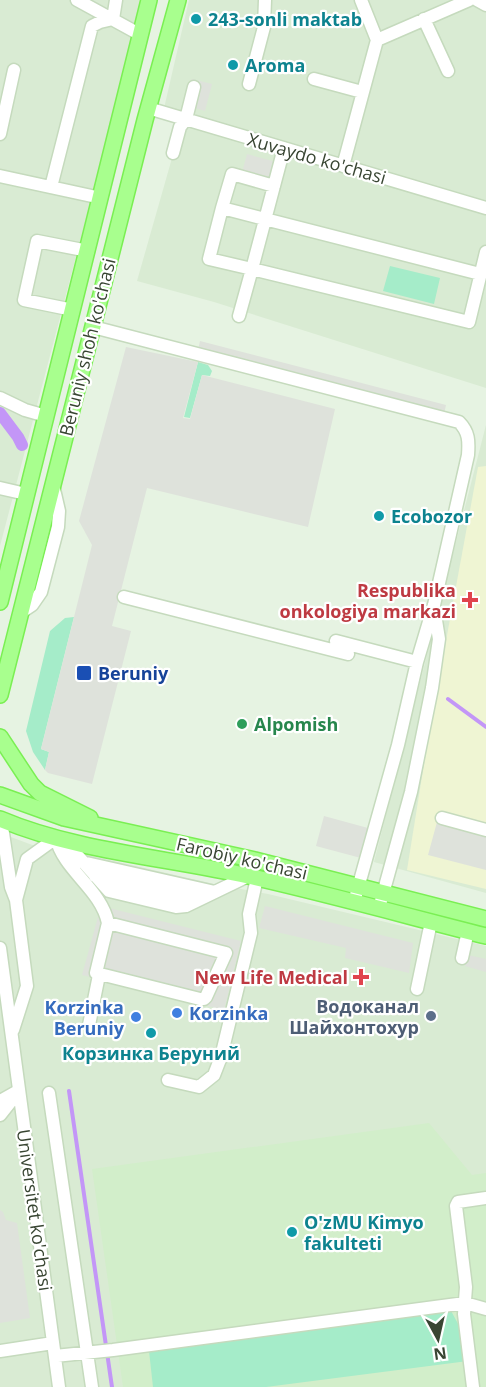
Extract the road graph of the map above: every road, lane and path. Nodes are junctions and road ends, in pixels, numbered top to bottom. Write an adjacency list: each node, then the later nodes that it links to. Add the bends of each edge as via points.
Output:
1 (77, 0): 10 (street)
2 (116, 0): 10 (street)
3 (149, 0): 12 (main road, Beruniy shoh ko'chasi)
4 (178, 0): 21 (main road, Beruniy shoh ko'chasi)
5 (264, 0): 18 (street, via 264,27)
6 (361, 0): 13 (street)
7 (469, 0): 11 (street)
8 (477, 0): 9 (street)
9 (486, 5)
10 (113, 19): 12 (street); 30 (street, via 92,27)
11 (424, 19): 13 (street); 16 (street)
12 (141, 35): 14 (main road, Beruniy shoh ko'chasi)
13 (377, 40): 20 (street)
14 (134, 64): 21 (main road); 24 (main road, Beruniy shoh ko'chasi)
15 (14, 70): 23 (street)
16 (448, 71)
17 (314, 79): 20 (street)
18 (249, 84)
19 (194, 87): 22 (street)
20 (362, 92): 27 (street)
21 (148, 108): 22 (street, Xuvaydo ko'chasi); 24 (main road); 41 (main road, Beruniy shoh ko'chasi)
22 (186, 119): 25 (street, Xuvaydo ko'chasi); 26 (street)
23 (0, 134)
24 (117, 134): 31 (main road, Beruniy shoh ko'chasi)
25 (284, 148): 27 (street, Xuvaydo ko'chasi); 29 (street)
26 (173, 153)
27 (344, 166): 33 (street, Xuvaydo ko'chasi)
28 (0, 176): 30 (street)
29 (274, 186): 32 (street, via 232,174); 34 (street)
30 (51, 187): 31 (street)
31 (101, 198): 35 (main road, Beruniy shoh ko'chasi)
32 (222, 208): 34 (street); 37 (street, via 209,259)
33 (486, 208)
34 (266, 220): 37 (street); 38 (street)
35 (88, 251): 39 (main road, Beruniy shoh ko'chasi); 39 (street, via 37,241 24,300)
36 (486, 252): 38 (street)
37 (252, 269): 38 (street, via 469,322); 40 (street)
38 (480, 274)
39 (73, 310): 43 (main road, Beruniy shoh ko'chasi)
40 (239, 316)
41 (93, 327): 48 (street, via 459,422 468,436 468,455); 52 (main road, Beruniy shoh ko'chasi)
42 (0, 398): 43 (street)
43 (46, 416): 45 (main road, Beruniy shoh ko'chasi)
44 (0, 488): 45 (street)
45 (26, 494): 47 (main road, Beruniy shoh ko'chasi)
46 (124, 597): 50 (street)
47 (0, 602)
48 (434, 605): 51 (street); 66 (street, via 439,639 432,688 411,792)
49 (336, 641): 51 (street)
50 (348, 654)
51 (417, 662): 63 (street)
52 (0, 695)
53 (0, 737): 58 (main road, via 40,793)
54 (0, 795): 58 (main road, Farobiy ko'chasi, via 64,818)
55 (0, 814): 57 (main road)
56 (442, 818): 59 (street)
57 (0, 819): 60 (main road, Farobiy ko'chasi); 65 (street, Universitet ko'chasi)
58 (103, 826): 63 (main road, Farobiy ko'chasi)
59 (486, 830)
60 (57, 838): 61 (street); 62 (main road, Farobiy ko'chasi); 65 (street, via 27,859); 70 (street, via 59,851 100,901)
61 (82, 862): 64 (street); 64 (street, via 112,893 176,907)
62 (253, 877): 64 (street); 67 (main road, Farobiy ko'chasi); 79 (street, via 251,933 214,1075 199,1087)
63 (359, 886): 66 (main road, Farobiy ko'chasi); 67 (street)
64 (215, 892)
65 (16, 900): 78 (street, Universitet ko'chasi, via 27,987)
66 (381, 901): 67 (main road, Farobiy ko'chasi); 68 (main road, Farobiy ko'chasi); 69 (main road, Farobiy ko'chasi)
67 (354, 902)
68 (486, 919)
69 (431, 922): 71 (main road, Farobiy ko'chasi); 76 (street)
70 (108, 923): 75 (street, via 96,970); 75 (street, via 226,953 204,999)
71 (468, 931): 72 (main road, Farobiy ko'chasi); 74 (street)
72 (486, 936)
73 (0, 948): 78 (street, Universitet ko'chasi)
74 (462, 958)
75 (99, 975): 77 (street)
76 (417, 989)
77 (89, 1024)
78 (12, 1034): 81 (street, Universitet ko'chasi)
79 (168, 1080)
80 (0, 1088): 81 (street)
81 (19, 1090): 83 (street); 84 (street); 88 (street, Universitet ko'chasi)
82 (50, 1093): 90 (street, Universitet ko'chasi)
83 (0, 1101)
84 (0, 1115)
85 (486, 1198): 86 (street, via 458,1202 456,1206)
86 (465, 1303): 87 (street); 90 (street); 93 (street)
87 (486, 1309)
88 (54, 1349): 89 (street); 90 (street); 91 (street, Universitet ko'chasi)
89 (0, 1351)
90 (98, 1351): 92 (street, Universitet ko'chasi)
91 (59, 1387)
92 (92, 1387)
93 (473, 1387)

